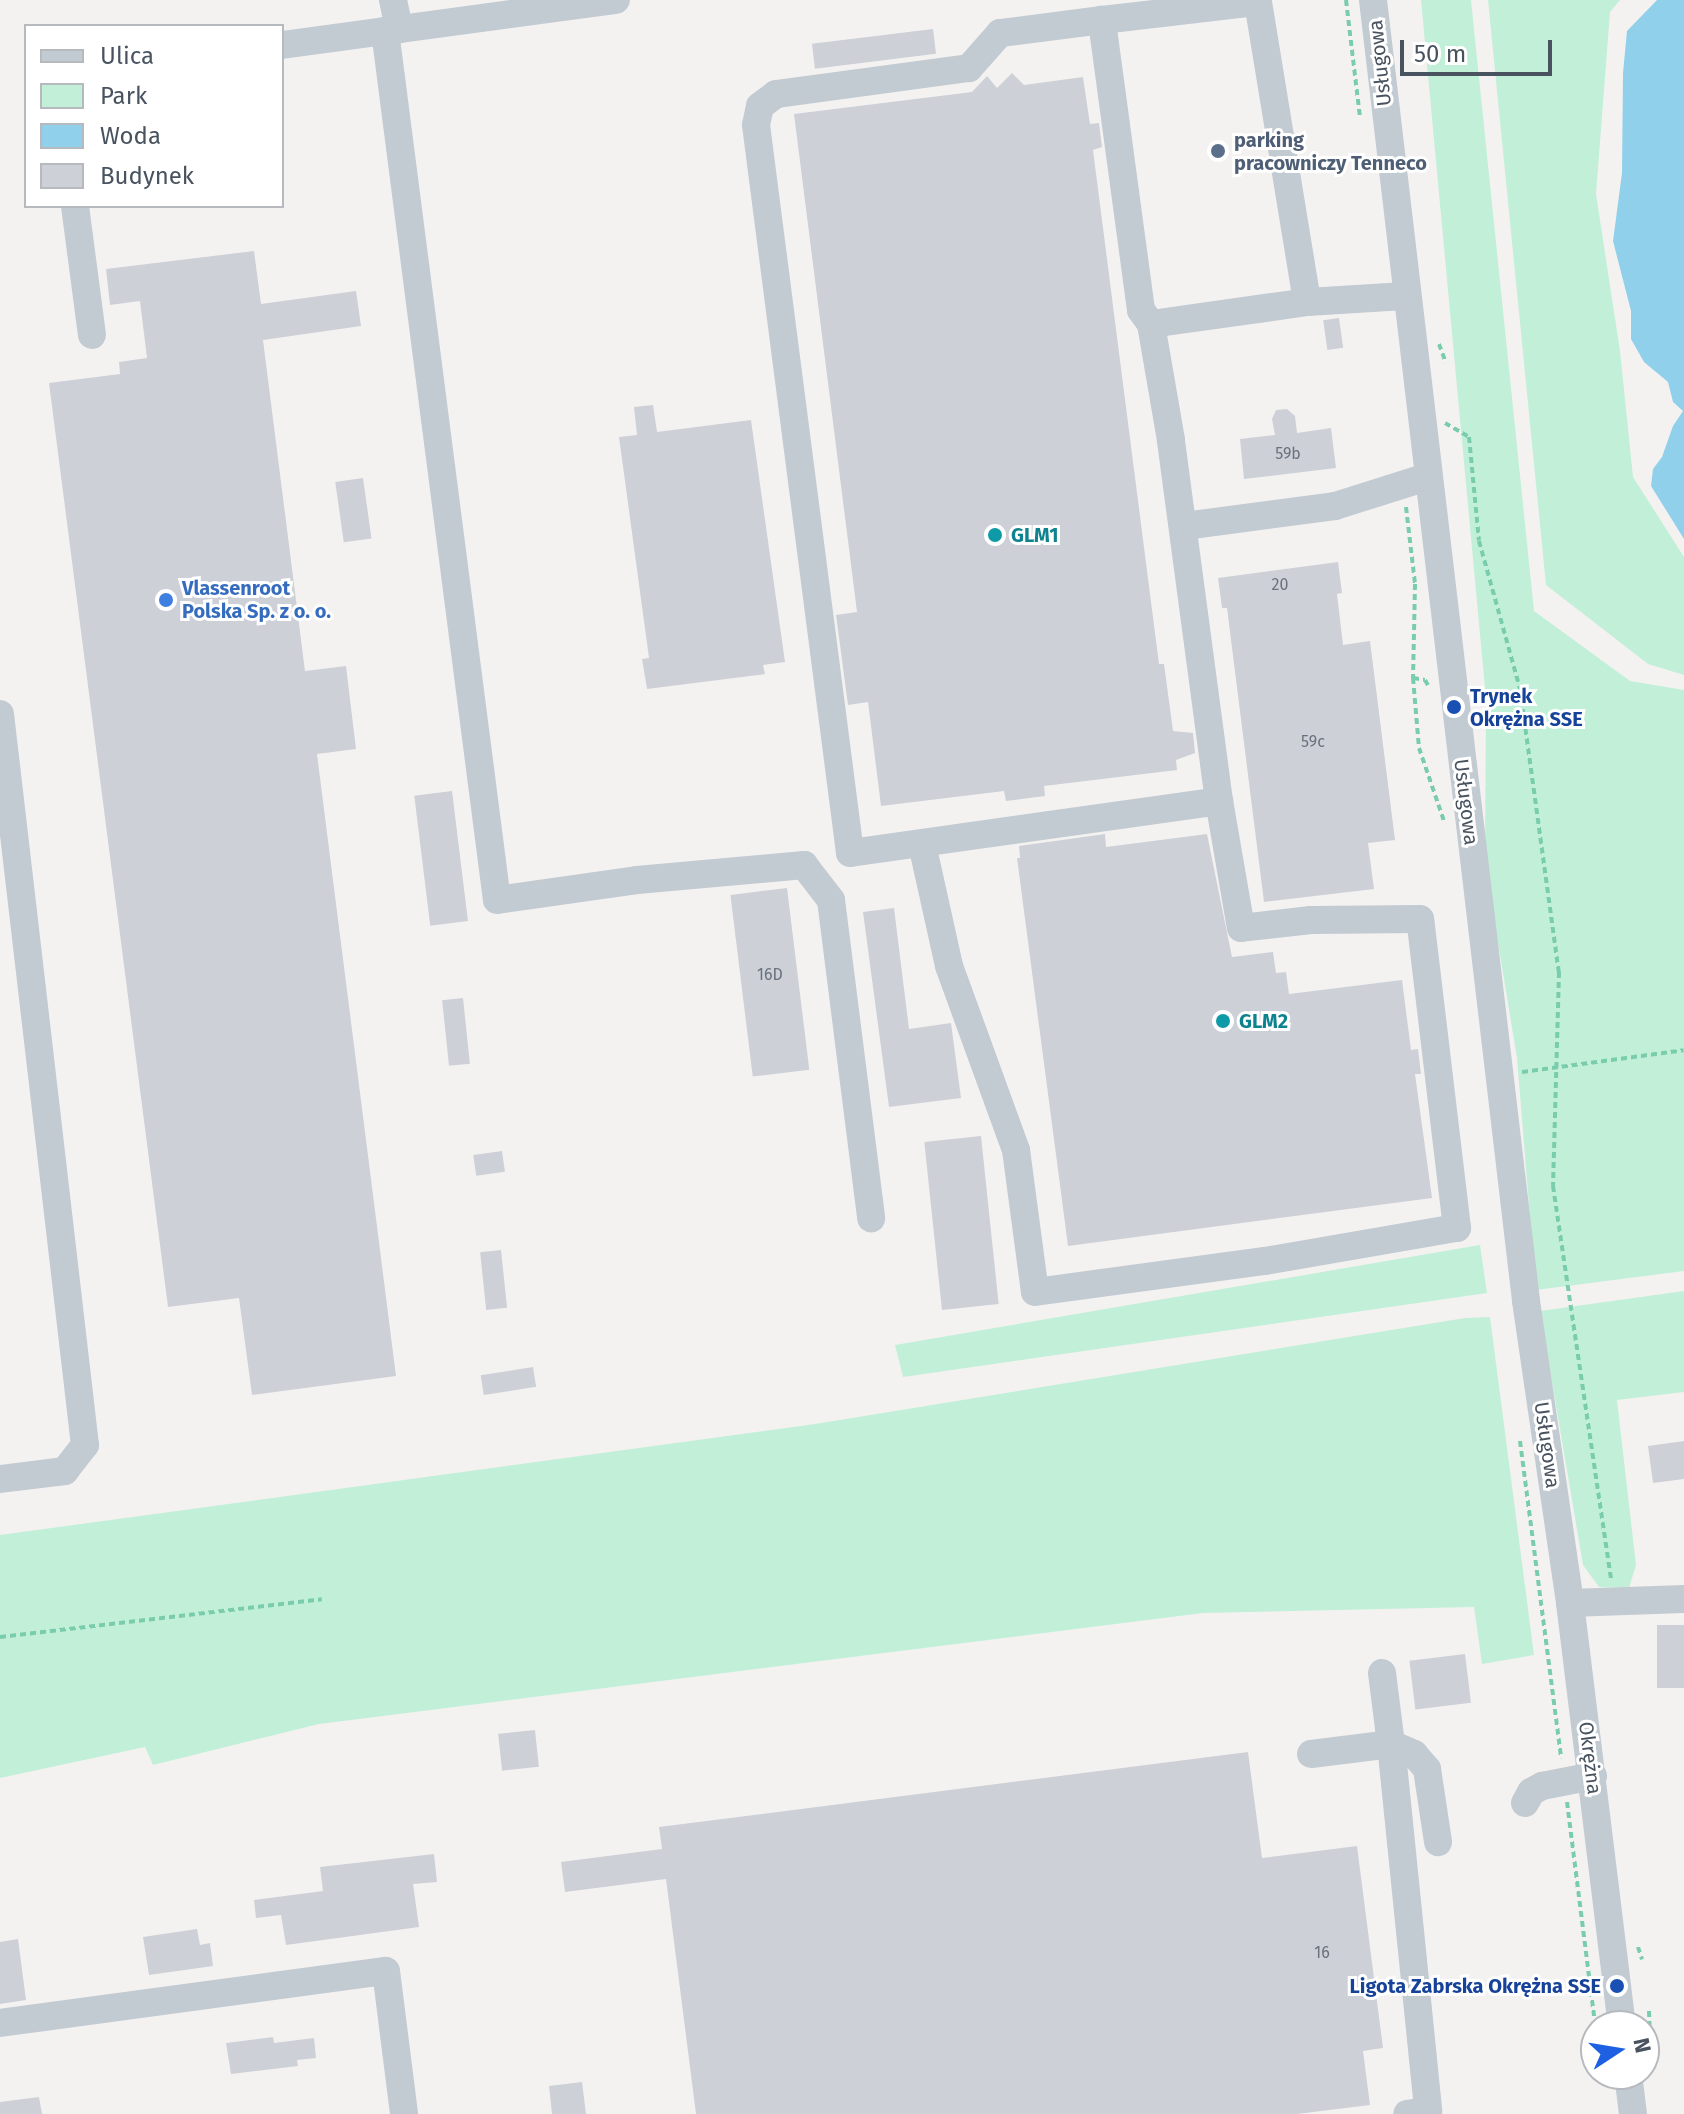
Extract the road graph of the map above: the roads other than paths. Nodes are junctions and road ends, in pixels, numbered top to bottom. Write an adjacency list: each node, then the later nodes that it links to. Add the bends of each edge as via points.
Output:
1 (393, 0): 6 (street)
2 (616, 0): 6 (street)
3 (1373, 0): 9 (street, Usługowa)
4 (1247, 1): 5 (street); 10 (street, via 1258,2)
5 (1102, 20): 11 (street, via 1141,310); 17 (street, via 1000,33 969,68 776,94 760,106 756,125 850,853)
6 (392, 30): 7 (street); 18 (street, via 497,900 637,880 804,865 831,900)
7 (284, 45)
8 (75, 208): 12 (street)
9 (1405, 296): 10 (street); 13 (street, Usługowa)
10 (1307, 302): 11 (street)
11 (1151, 324): 14 (street)
12 (92, 335)
13 (1427, 477): 14 (street, via 1335,506); 21 (street, Usługowa, via 1526,1301)
14 (1184, 526): 16 (street)
15 (0, 714): 19 (street, via 85,1445 65,1471)
16 (1219, 801): 17 (street); 17 (street, via 1241,928 1311,920 1420,919 1457,1228 1035,1292 1016,1150 949,966)
17 (922, 844)
18 (871, 1218)
19 (0, 1479)
20 (1684, 1599): 21 (street)
21 (1570, 1603): 25 (street, Okrężna)
22 (1382, 1673): 23 (street)
23 (1391, 1744): 24 (street); 27 (street, via 1414,1754 1427,1769); 32 (street, via 1428,2111)
24 (1311, 1754)
25 (1593, 1776): 26 (street, via 1542,1786); 28 (street, Okrężna)
26 (1525, 1803)
27 (1438, 1842)
28 (1620, 2010)
29 (0, 2023): 31 (street, via 386,1971)
30 (1637, 2090): 33 (street)
31 (404, 2114)
32 (1407, 2114)
33 (1633, 2114)

